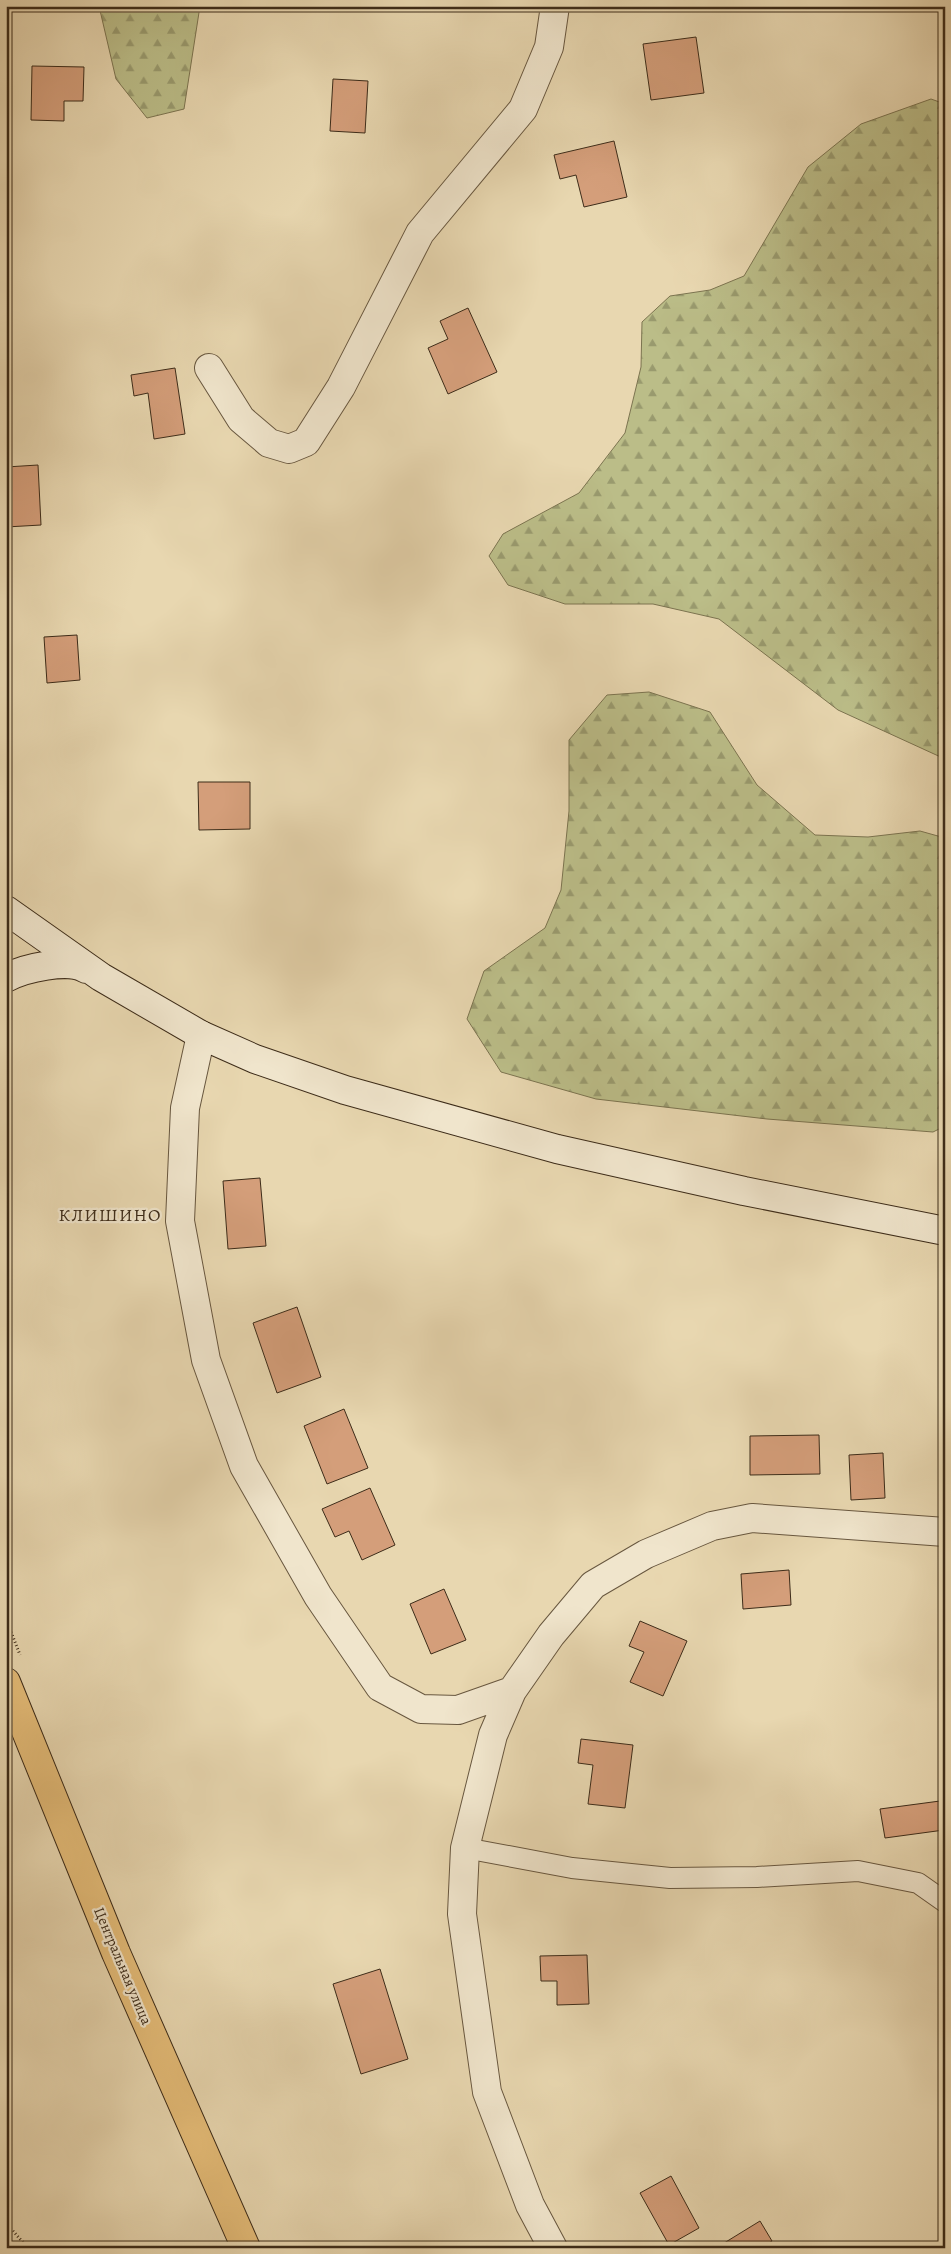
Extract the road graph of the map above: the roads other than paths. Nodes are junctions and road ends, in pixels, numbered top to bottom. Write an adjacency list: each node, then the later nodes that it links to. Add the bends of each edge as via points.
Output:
1 (555, 6): 2 (street, via 549,47 523,109 420,234 341,387 306,442 289,449 269,443 241,419)
2 (209, 368)
3 (6, 910): 5 (street)
4 (6, 978): 5 (street, via 45,966 78,964)
5 (101, 978): 6 (street)
6 (201, 1035): 7 (street, via 255,1059 345,1090 557,1149 744,1192); 10 (street, via 185,1108 180,1221 206,1360 244,1466 318,1596 380,1687 422,1709 458,1710)
7 (945, 1231)
8 (945, 1532): 10 (street, via 752,1518 712,1526 646,1554 593,1585 551,1635)
9 (6, 1682): 13 (main road, Центральная улица, via 113,1944)
10 (512, 1691): 11 (street, via 493,1735)
11 (465, 1848): 12 (lane, via 572,1868 670,1878 757,1877 858,1870 918,1883); 14 (street, via 462,1914 488,2092 530,2205)
12 (945, 1902)
13 (246, 2248)
14 (553, 2248)

